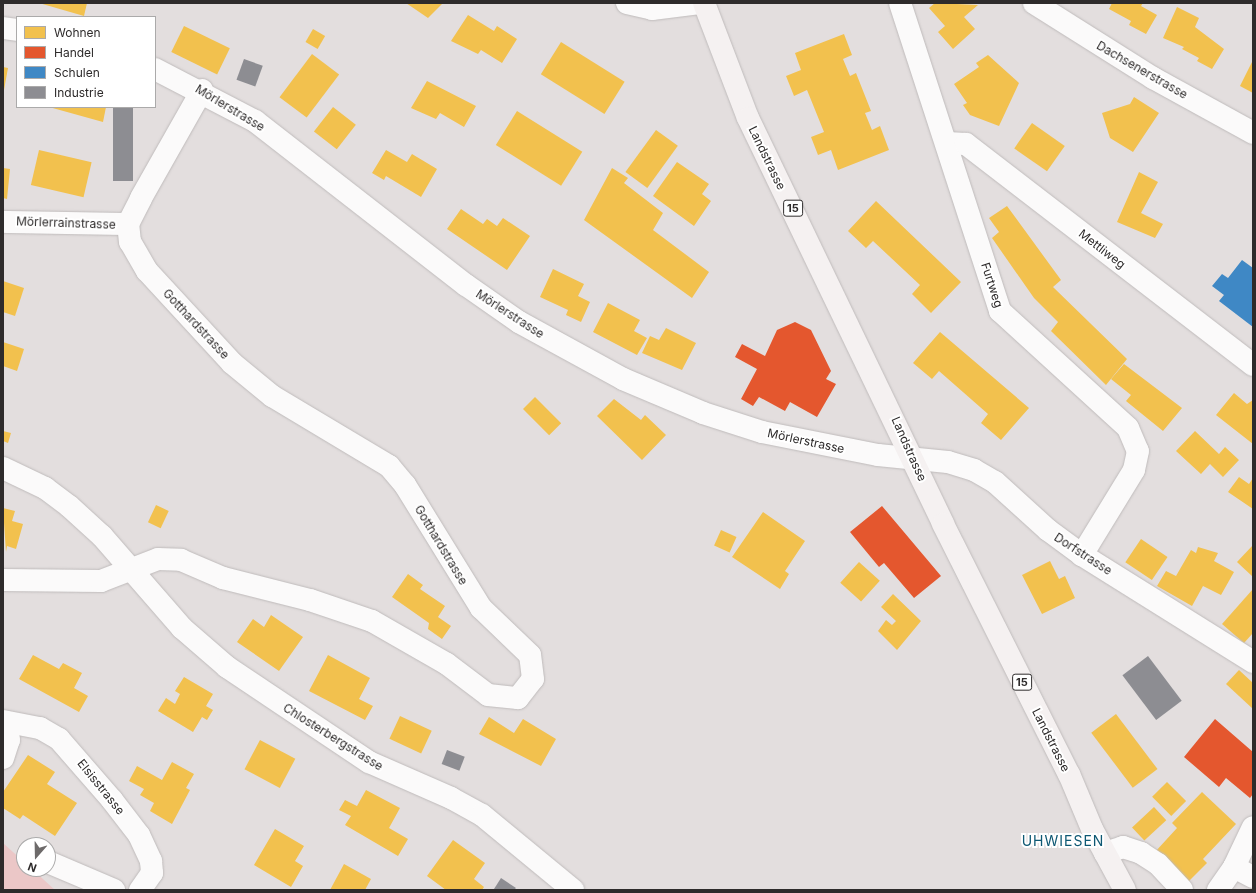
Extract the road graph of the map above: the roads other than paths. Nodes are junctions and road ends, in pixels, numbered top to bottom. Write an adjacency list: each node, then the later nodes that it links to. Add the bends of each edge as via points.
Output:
1 (628, 3): 2 (street, via 652,9)
2 (700, 3)
3 (704, 3): 15 (main road, Landstrasse / 15, via 748,118)
4 (900, 3): 11 (street, Furtweg)
5 (1034, 3): 10 (street, Dachsenerstrasse, via 1154,78)
6 (3, 28): 7 (street)
7 (16, 30)
8 (156, 69): 9 (street, Mörlerstrasse)
9 (202, 90): 13 (street); 15 (street, Mörlerstrasse, via 256,121 519,322 623,379 704,413 762,432)
10 (1253, 133)
11 (947, 143): 14 (street, Mettliweg, via 966,144); 17 (street, Furtweg, via 1000,311 1128,428 1138,451 1134,470)
12 (3, 222): 13 (street, Mörlerrainstrasse)
13 (128, 224): 18 (street, Gotthardstrasse, via 130,242 146,271 232,363 272,396 389,466 405,485 481,608 530,656 533,679 518,698 499,698 488,695 398,634 345,610 246,585 181,560 158,559)
14 (1253, 365)
15 (913, 459): 17 (street, Dorfstrasse, via 948,462 974,470); 24 (main road, Landstrasse / 15)
16 (3, 468): 18 (street, Chlosterbergstrasse, via 45,488 69,506)
17 (1082, 554): 20 (street, Dorfstrasse)
18 (133, 570): 19 (street, via 101,581); 30 (street, Chlosterbergstrasse, via 182,628 251,685 369,762 451,798 482,815)
19 (3, 580)
20 (1253, 662)
21 (5, 722): 22 (street, via 9,740); 29 (street, Elsisstrasse, via 40,728 59,739 112,800 139,835 151,861 152,873)
22 (3, 758)
23 (1253, 827): 26 (street)
24 (1105, 854): 31 (main road, Landstrasse / 15); 32 (street, via 1123,848 1141,853 1158,864)
25 (56, 865): 28 (street)
26 (1234, 867): 27 (street); 33 (street)
27 (1253, 877)
28 (114, 890)
29 (140, 890)
30 (573, 890)
31 (1125, 890)
32 (1182, 890)
33 (1218, 890)

